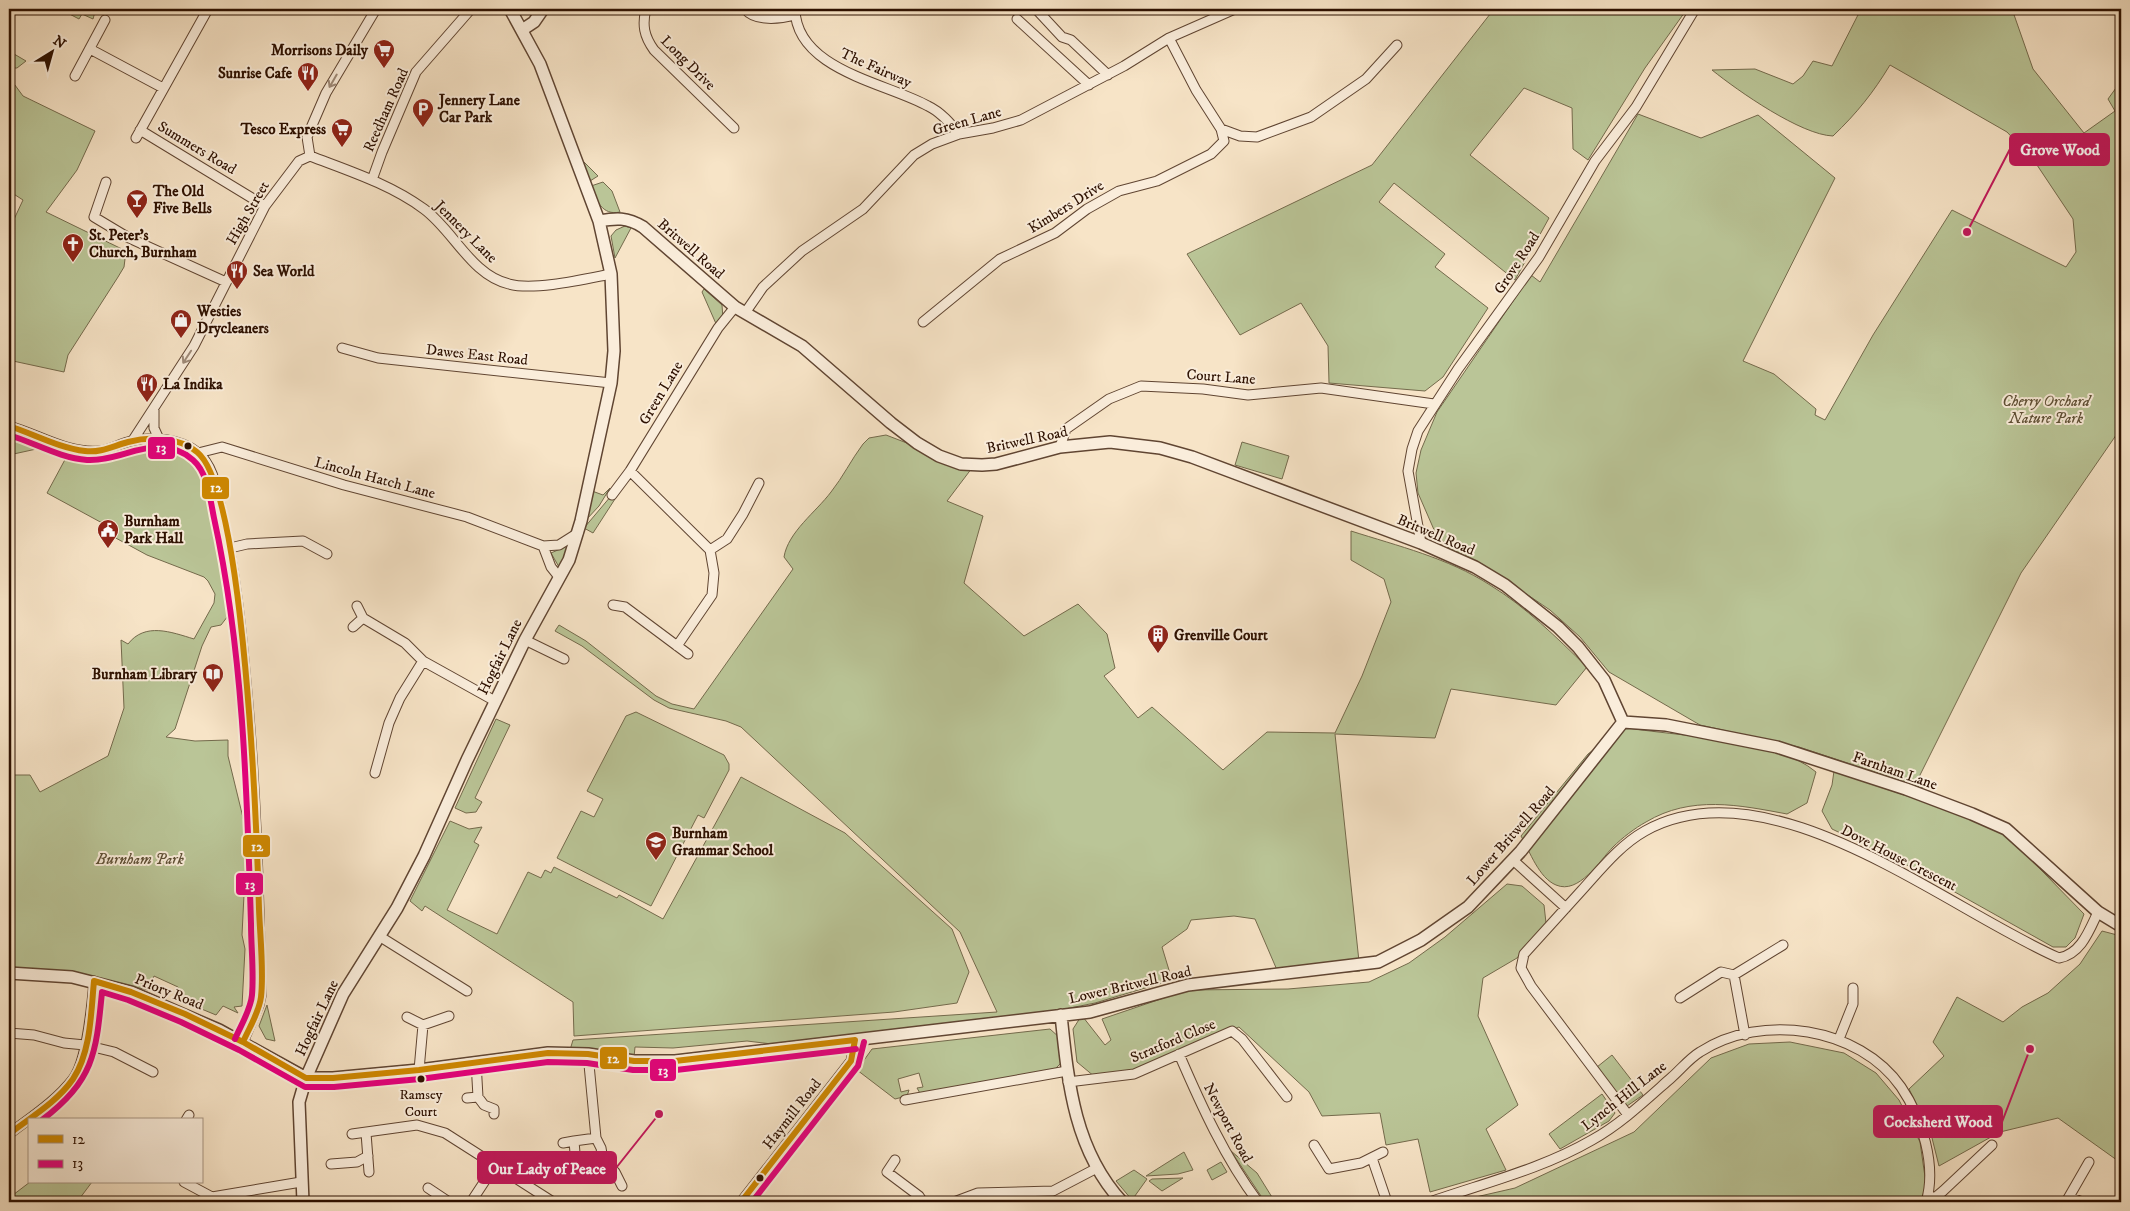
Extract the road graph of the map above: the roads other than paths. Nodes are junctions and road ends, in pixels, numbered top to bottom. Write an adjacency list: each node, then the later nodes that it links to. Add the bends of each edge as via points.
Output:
1 (208, 9): 21 (street, Summers Road)
2 (376, 9): 25 (street, one-way to 25, via 326,93 308,137)
3 (471, 9): 26 (street, Reedham Road, via 416,72)
4 (510, 9): 14 (street)
5 (543, 9): 14 (street, via 534,22)
6 (646, 9): 22 (street, Long Drive, via 643,22 646,39 654,50)
7 (745, 9): 11 (street, The Fairway, via 756,17 784,18)
8 (1036, 9): 18 (street, via 1062,37 1071,40)
9 (1236, 9): 15 (street, Green Lane)
10 (1695, 9): 36 (street, Grove Road, via 1636,107 1592,166 1539,258)
11 (795, 12): 24 (street, The Fairway, via 809,45 836,68 929,106)
12 (1018, 19): 20 (street)
13 (105, 20): 17 (street)
14 (522, 30): 29 (street, via 540,64)
15 (1170, 38): 18 (street, Green Lane); 23 (street, via 1196,90)
16 (1398, 45): 23 (street, via 1366,78 1311,117 1257,136 1240,136)
17 (90, 49): 19 (street); 21 (street)
18 (1108, 75): 20 (street, Green Lane)
19 (75, 76)
20 (1089, 84): 24 (street, Green Lane, via 1021,120)
21 (163, 88): 28 (street, Summers Road, via 138,134 174,150)
22 (734, 128)
23 (1221, 129): 33 (street, Kimbers Drive, via 1224,141 1210,154 1157,181 1118,192 1055,233 1000,260)
24 (959, 134): 32 (street, Green Lane, via 914,155 863,209 802,251)
25 (310, 156): 26 (street, Jennery Lane); 28 (street, High Street, via 299,160)
26 (372, 180): 30 (street, Jennery Lane, via 426,211 467,255 489,274 508,284 527,286)
27 (106, 182): 31 (street, via 94,217 129,238)
28 (264, 206): 31 (street, High Street)
29 (599, 221): 30 (street, Hogfair Lane); 32 (street, Britwell Road, via 618,217 631,219)
30 (611, 274): 35 (street, Hogfair Lane, via 614,351)
31 (226, 282): 37 (street, High Street, one-way to 37, via 194,346)
32 (740, 310): 41 (street, Britwell Road, via 802,346 891,423 939,456 961,464 996,464); 43 (street, Green Lane, via 709,342)
33 (923, 322)
34 (342, 348): 35 (street, Dawes East Road, via 378,358)
35 (611, 383): 46 (street, Hogfair Lane)
36 (1434, 404): 41 (street, Court Lane, via 1321,388 1248,395 1141,386 1108,399 1066,429); 47 (street, Grove Road, via 1418,431 1408,471)
37 (154, 409): 39 (street, via 154,428); 40 (street, High Street)
38 (9, 426): 40 (street, via 51,442 100,451)
39 (159, 439): 40 (street); 42 (street, via 186,445)
40 (133, 440)
41 (1060, 447): 47 (street, Britwell Road, via 1110,442 1160,448)
42 (198, 453): 48 (street, Lincoln Hatch Lane, via 222,447 344,485 467,517); 49 (street, via 211,471)
43 (630, 471): 45 (street, Green Lane); 50 (street)
44 (758, 483): 50 (street, via 727,539)
45 (612, 495)
46 (578, 533): 48 (street, via 559,545); 52 (street, Hogfair Lane, via 573,552)
47 (1421, 543): 63 (street, Britwell Road, via 1475,567 1558,627 1604,680)
48 (543, 546): 52 (street)
49 (230, 548): 51 (street, via 303,541); 85 (street, via 252,746 259,878 260,996)
50 (710, 550): 58 (street, via 714,573 712,595)
51 (327, 554)
52 (559, 577): 57 (street, Hogfair Lane)
53 (357, 606): 55 (street)
54 (612, 606): 58 (street, via 625,607)
55 (363, 618): 56 (street); 61 (street, via 405,643)
56 (353, 627)
57 (525, 640): 60 (street); 62 (street, Hogfair Lane)
58 (677, 646): 59 (street)
59 (688, 654)
60 (564, 659)
61 (423, 661): 62 (street); 64 (street, via 388,723)
62 (495, 701): 69 (street, Hogfair Lane, via 424,856)
63 (1623, 722): 65 (street, Lower Britwell Road); 67 (street, Farnham Lane, via 1666,725 1777,748 1906,789 1972,814 2006,829)
64 (375, 772)
65 (1513, 860): 66 (street); 77 (street, Lower Britwell Road, via 1468,907 1421,940 1378,962 1188,985 1090,1012)
66 (1566, 908): 67 (street, Dove House Crescent, via 1614,854 1645,831 1677,818 1706,813 1747,815 1810,830 1875,858 2059,958 2076,951); 99 (street, Dove House Crescent, via 1524,954 1521,968 1531,986)
67 (2098, 912): 68 (street, Farnham Lane)
68 (2121, 926)
69 (379, 936): 75 (street); 93 (street, Hogfair Lane, via 340,999)
70 (1783, 945): 72 (street)
71 (9, 973): 73 (street, Priory Road)
72 (1734, 975): 76 (street, via 1721,972); 82 (street)
73 (94, 981): 85 (street, Priory Road, via 176,1010); 86 (street)
74 (1853, 988): 83 (street, via 1853,1004)
75 (467, 991)
76 (1680, 998)
77 (1061, 1015): 84 (street, Lower Britwell Road); 92 (street)
78 (450, 1016): 80 (street)
79 (407, 1017): 80 (street)
80 (423, 1025): 90 (street)
81 (9, 1033): 86 (street)
82 (1745, 1034): 83 (street, Lynch Hill Lane, via 1777,1030); 99 (street, Lynch Hill Lane, via 1724,1039 1700,1052)
83 (1839, 1039): 127 (street, Lynch Hill Lane, via 1863,1050 1892,1074 1903,1091 1930,1161)
84 (855, 1040): 87 (street, Lower Britwell Road, via 675,1061 634,1061); 134 (street, Haymill Road, via 850,1061)
85 (243, 1042): 93 (street, Priory Road)
86 (85, 1044): 91 (street, via 114,1052); 100 (street, via 75,1077)
87 (588, 1054): 89 (street, Lower Britwell Road, via 548,1053); 105 (street)
88 (1179, 1054): 92 (street, Stratford Close, via 1134,1074); 95 (street, Stratford Close, via 1232,1032 1242,1039); 138 (street, Newport Road, via 1211,1123)
89 (476, 1062): 90 (street, Lower Britwell Road); 94 (street)
90 (419, 1070): 93 (street, Lower Britwell Road)
91 (154, 1072)
92 (1068, 1076): 97 (street, Stratford Close); 118 (street, via 1076,1120)
93 (306, 1078): 120 (street, Hogfair Lane, via 299,1102)
94 (478, 1097): 96 (street); 98 (street, via 484,1105 494,1109)
95 (1287, 1097)
96 (467, 1098)
97 (905, 1100)
98 (494, 1114)
99 (1628, 1114): 140 (street, Lynch Hill Lane, via 1594,1140 1546,1163)
100 (29, 1118)
101 (28, 1119): 103 (street)
102 (366, 1133): 104 (street); 112 (street); 117 (street, via 417,1125 445,1133)
103 (9, 1134)
104 (352, 1134)
105 (596, 1138): 106 (street); 122 (street, via 605,1172 615,1172)
106 (574, 1141): 107 (street); 111 (street)
107 (563, 1143)
108 (1314, 1145): 113 (street, via 1329,1169)
109 (1992, 1145): 127 (street, via 1944,1191)
110 (1383, 1152): 113 (street)
111 (575, 1153)
112 (368, 1156): 116 (street, via 357,1162); 119 (street)
113 (1372, 1158): 139 (street)
114 (896, 1160): 135 (street, via 886,1172)
115 (2089, 1162): 126 (street)
116 (331, 1164)
117 (496, 1164): 132 (street); 133 (street)
118 (1096, 1168): 124 (street, via 1052,1190); 137 (street)
119 (369, 1172)
120 (301, 1182): 125 (street); 128 (street, Hogfair Lane)
121 (187, 1184): 125 (street)
122 (622, 1186)
123 (428, 1188): 129 (street)
124 (979, 1198): 136 (street)
125 (212, 1200)
126 (2068, 1200): 141 (street)
127 (1926, 1201)
128 (303, 1202)
129 (449, 1202)
130 (455, 1202): 131 (street)
131 (461, 1202)
132 (471, 1202)
133 (553, 1202)
134 (742, 1202)
135 (923, 1202)
136 (954, 1202)
137 (1122, 1202)
138 (1258, 1202)
139 (1387, 1202)
140 (1430, 1202)
141 (2082, 1202)

